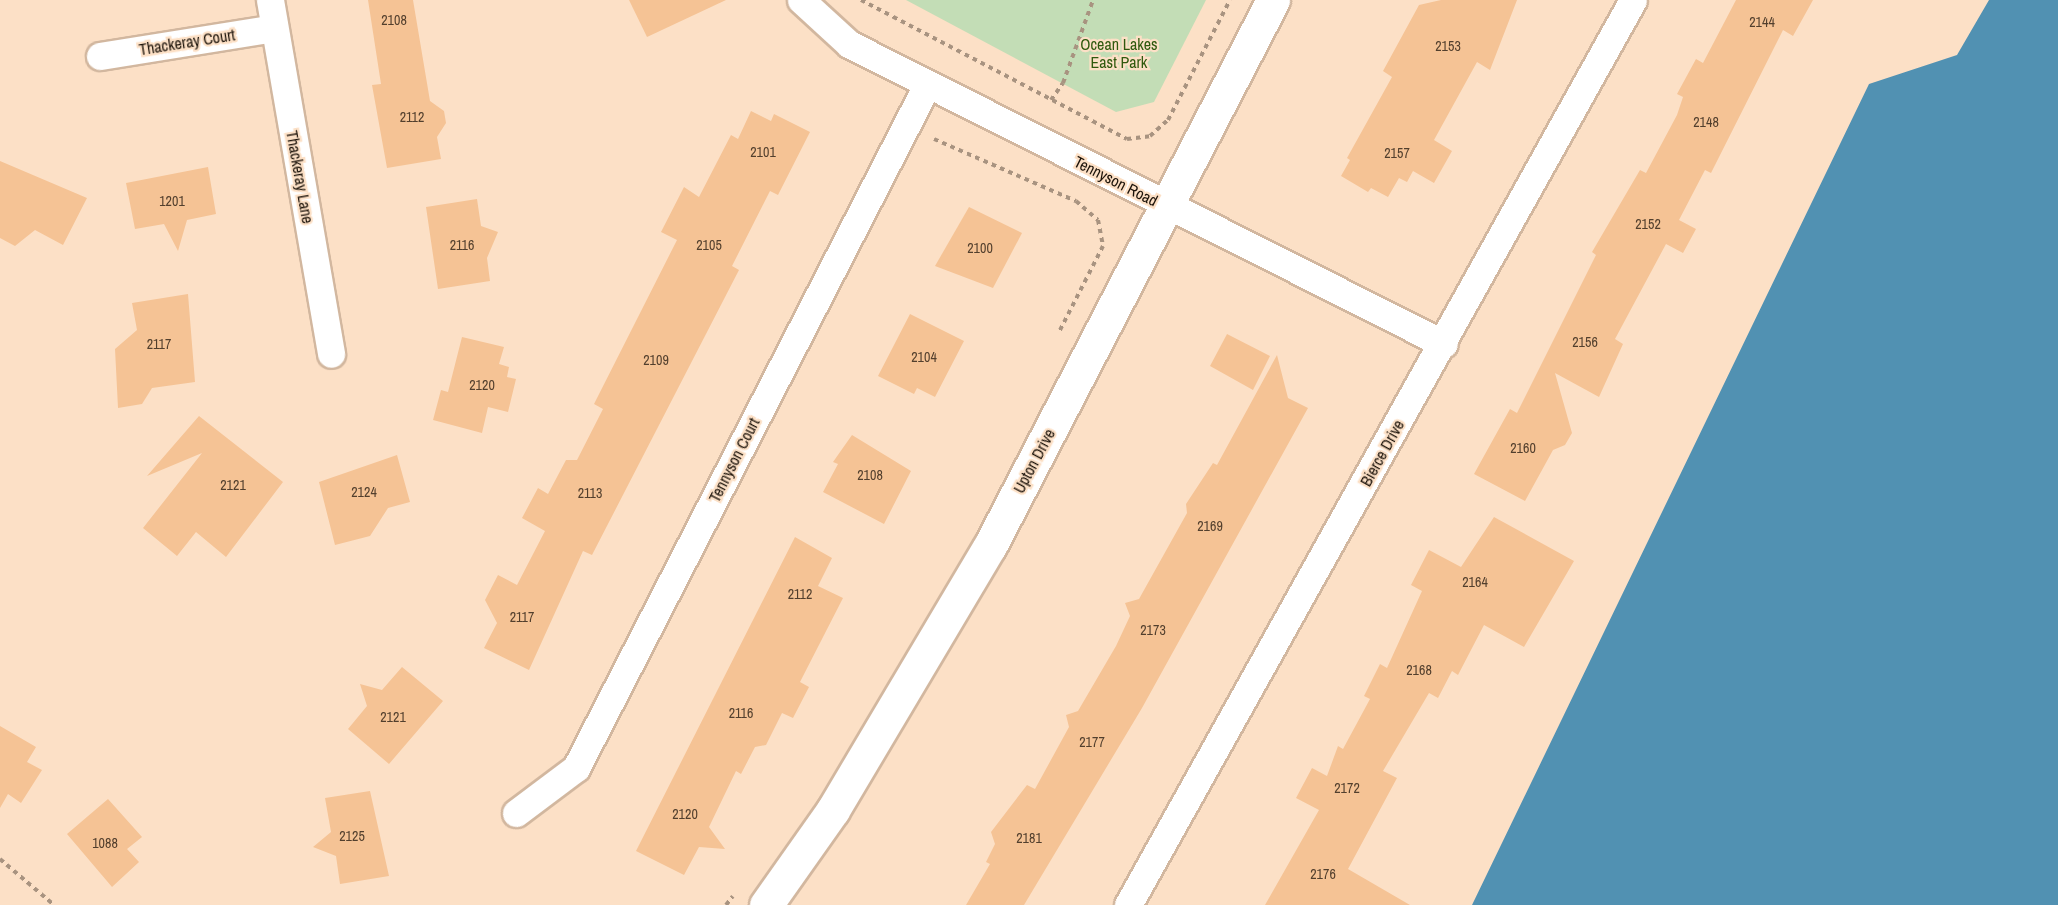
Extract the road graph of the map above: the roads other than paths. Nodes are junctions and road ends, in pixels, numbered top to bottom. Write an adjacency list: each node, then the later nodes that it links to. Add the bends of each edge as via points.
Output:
1 (270, 0): 5 (street, Thackeray Lane)
2 (801, 0): 7 (street, Tennyson Road, via 849,44)
3 (1274, 0): 8 (main road, Upton Drive)
4 (1633, 0): 9 (street, Bierce Drive)
5 (274, 28): 6 (street, Thackeray Court); 10 (street, Thackeray Lane)
6 (100, 56)
7 (927, 85): 8 (street, Tennyson Road); 11 (street, Tennyson Court, via 576,768)
8 (1168, 207): 9 (street, Tennyson Road); 12 (main road, Upton Drive, via 990,546 833,810)
9 (1444, 344): 13 (street, Bierce Drive)
10 (331, 354)
11 (516, 813)
12 (766, 905)
13 (1128, 905)

